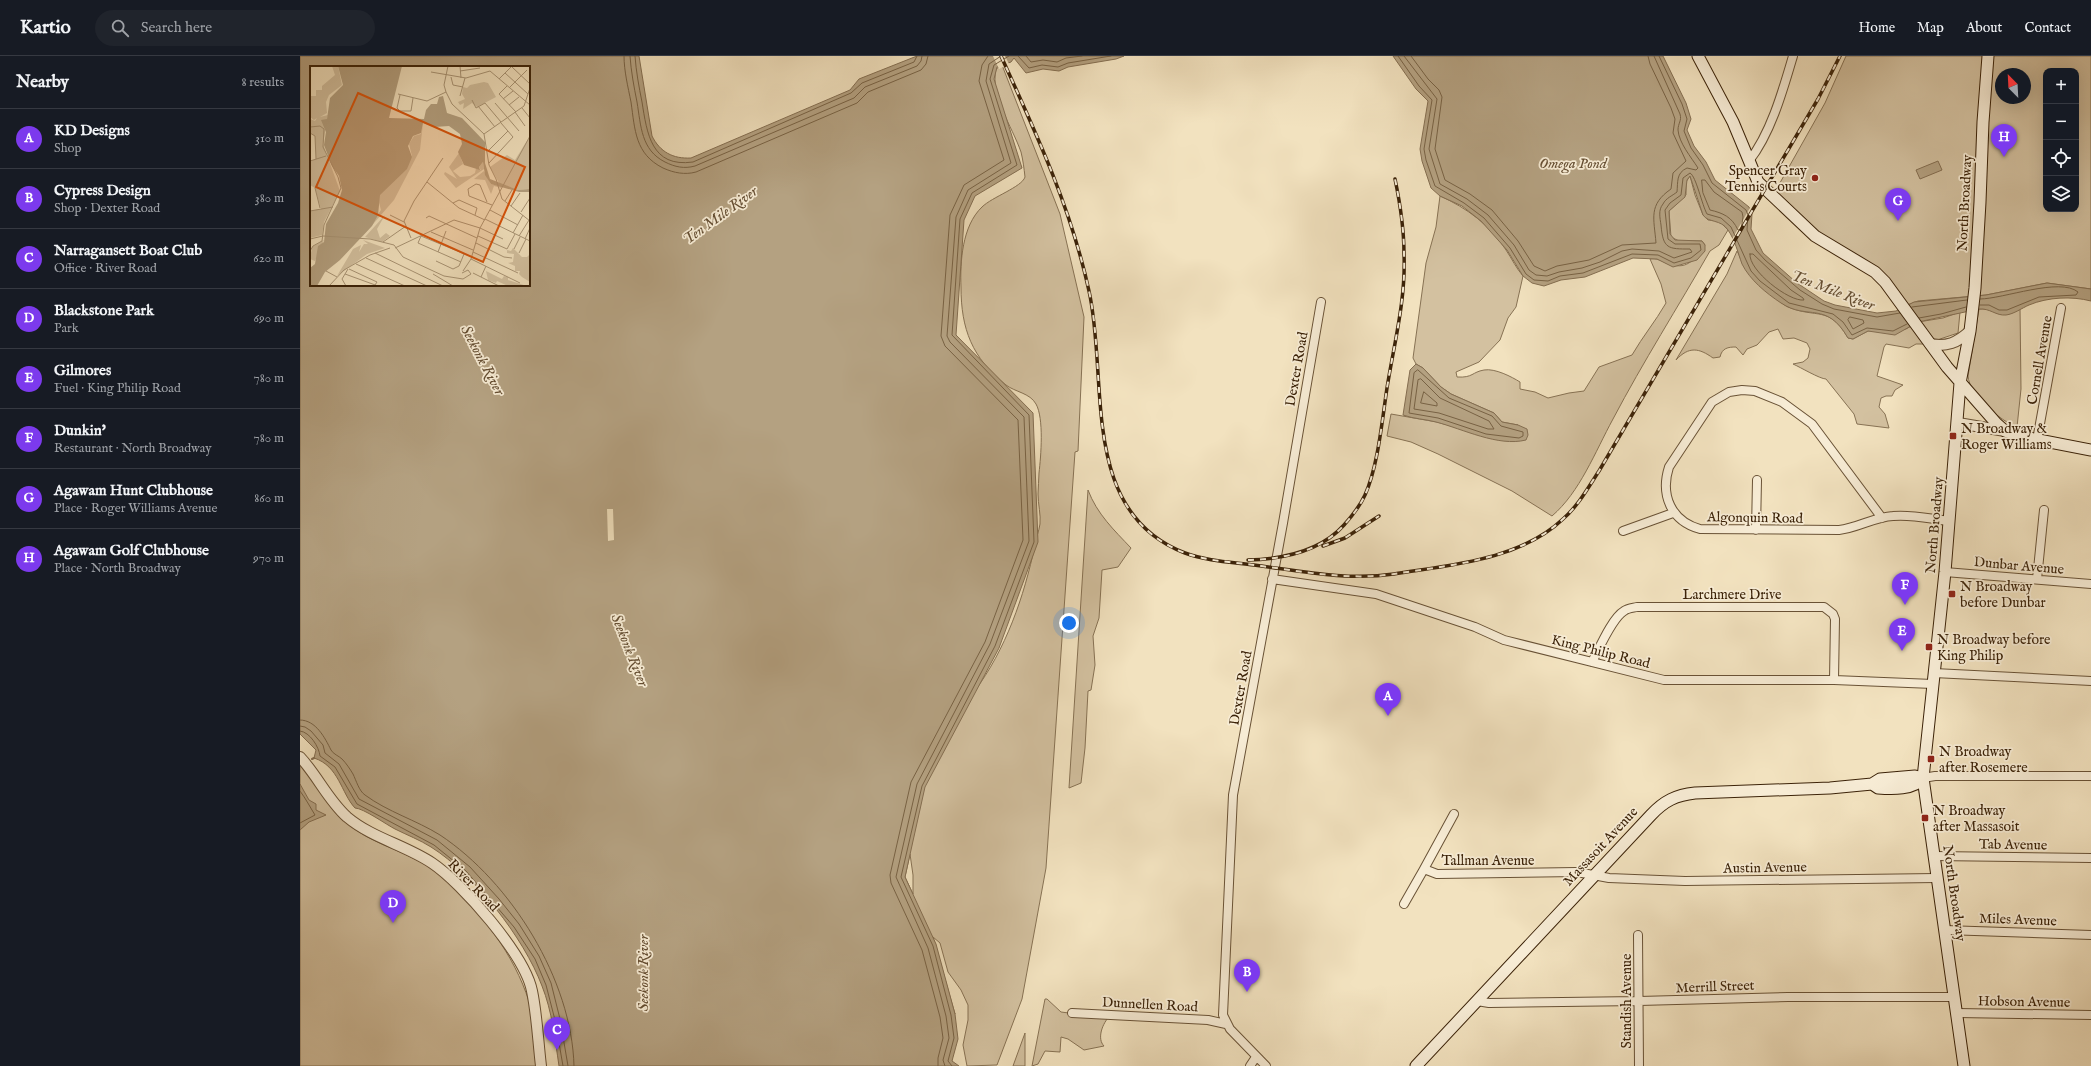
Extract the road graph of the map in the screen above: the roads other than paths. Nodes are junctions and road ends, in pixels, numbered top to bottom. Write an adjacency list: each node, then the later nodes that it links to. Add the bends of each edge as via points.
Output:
1 (1698, 56): 4 (main road, via 1733,122)
2 (1793, 56): 4 (street, via 1758,150)
3 (1988, 56): 7 (main road, North Broadway, via 1982,122 1975,288)
4 (1749, 161): 8 (main road, via 1758,182 1815,236 1875,272)
5 (1321, 302): 22 (street, Dexter Road)
6 (2061, 308): 12 (street, Cornell Avenue)
7 (1970, 331): 8 (street, via 1961,340 1952,344); 9 (main road, North Broadway)
8 (1930, 344): 9 (main road)
9 (1960, 383): 10 (main road, North Broadway); 11 (main road)
10 (1958, 423): 11 (street); 18 (main road, North Broadway)
11 (2005, 431): 12 (main road)
12 (2037, 440): 13 (main road)
13 (2091, 450)
14 (1757, 480): 19 (street)
15 (2044, 510): 23 (street)
16 (1673, 513): 17 (street, via 1666,488 1669,467 1712,402 1729,392 1742,390 1755,391 1782,402 1812,424); 19 (street, Algonquin Road, via 1700,530); 20 (street)
17 (1882, 518): 18 (street, Algonquin Road, via 1894,515); 19 (street, Algonquin Road, via 1844,530)
18 (1949, 521): 21 (main road, North Broadway)
19 (1756, 530)
20 (1623, 531)
21 (1945, 572): 23 (street, Dunbar Avenue); 26 (main road, North Broadway)
22 (1272, 579): 25 (street, King Philip Road, via 1376,594 1475,627 1504,640); 48 (street, Dexter Road, via 1233,795 1223,1016)
23 (2037, 579): 24 (street, Dunbar Avenue)
24 (2091, 584)
25 (1592, 662): 27 (street, King Philip Road, via 1664,680); 27 (street, Larchmere Drive, via 1616,619 1629,608 1824,607 1835,619)
26 (1934, 678): 27 (street, King Philip Road); 28 (street, King Philip Road); 31 (main road, North Broadway)
27 (1834, 680)
28 (2091, 681)
29 (300, 757): 50 (street, River Road, via 347,817 372,834 422,858 444,872 496,929 519,963 532,990)
30 (2091, 776): 31 (street)
31 (1923, 778): 33 (main road, North Broadway); 36 (main road, Massasoit Avenue, via 1914,776 1880,779 1872,784 1824,788 1674,796 1650,814)
32 (1454, 814): 35 (street)
33 (1934, 856): 34 (street, Tab Avenue); 37 (main road, North Broadway)
34 (2091, 858)
35 (1424, 869): 36 (street, Tallman Avenue, via 1437,874 1577,872); 38 (street, Tallman Avenue)
36 (1593, 876): 37 (street, Austin Avenue, via 1686,881); 43 (main road, Massasoit Avenue)
37 (1938, 878): 39 (main road, North Broadway)
38 (1404, 904)
39 (1945, 930): 40 (street, Miles Avenue); 42 (main road, North Broadway)
40 (2091, 934)
41 (1638, 935): 44 (street, Standish Avenue)
42 (1954, 997): 44 (street, Merrill Street, via 1788,997); 46 (main road, North Broadway)
43 (1477, 1001): 44 (street, Merrill Street); 53 (main road, Massasoit Avenue)
44 (1639, 1001): 54 (street, Standish Avenue)
45 (1072, 1013): 48 (street, Dunnellen Road, via 1208,1020)
46 (1957, 1013): 47 (street, Hobson Avenue); 55 (main road, North Broadway)
47 (2091, 1015)
48 (1226, 1024): 49 (street)
49 (1256, 1057): 51 (street); 52 (street)
50 (541, 1066)
51 (1250, 1066)
52 (1266, 1066)
53 (1416, 1066)
54 (1639, 1066)
55 (1964, 1066)

